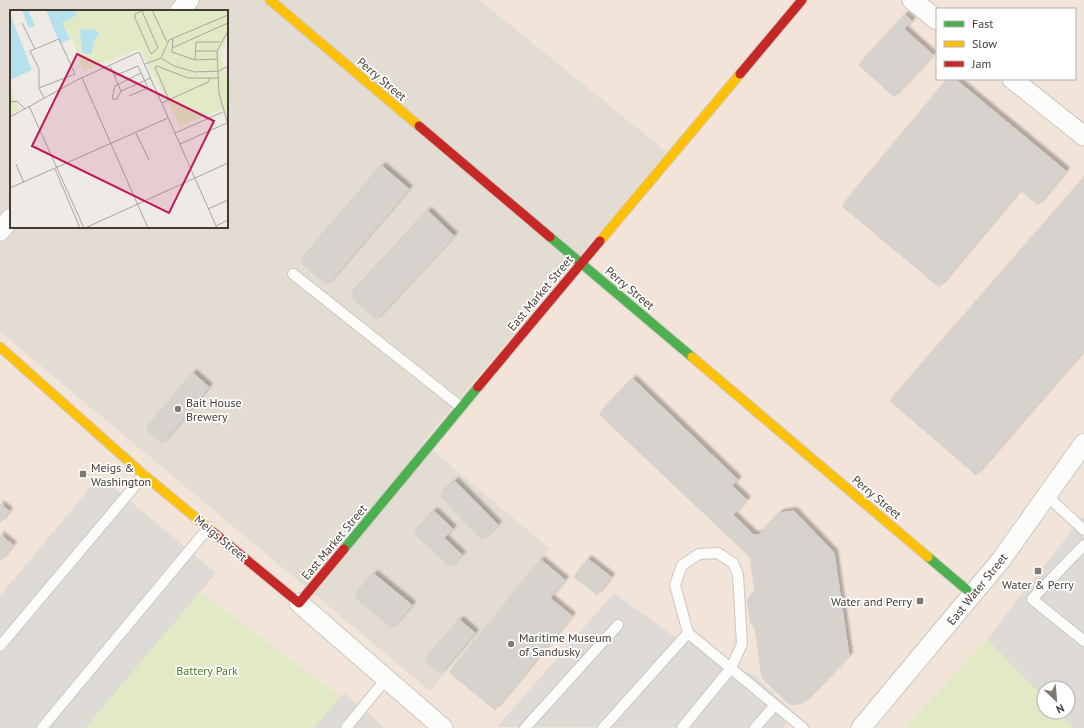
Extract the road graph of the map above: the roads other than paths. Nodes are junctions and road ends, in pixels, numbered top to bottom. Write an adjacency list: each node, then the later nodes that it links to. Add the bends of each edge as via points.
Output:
1 (189, 0): 5 (street)
2 (270, 0): 11 (street, Perry Street)
3 (802, 0): 11 (street, East Market Street)
4 (912, 0): 6 (street)
5 (181, 10)
6 (936, 19)
7 (1013, 80): 8 (street)
8 (1084, 136)
9 (10, 219): 10 (street)
10 (0, 231)
11 (581, 263): 14 (street, East Market Street); 21 (street, Perry Street)
12 (293, 274): 14 (lane)
13 (0, 347): 16 (street, Meigs Street)
14 (461, 407): 22 (street, East Market Street)
15 (1084, 443): 17 (street, East Water Street)
16 (144, 475): 18 (street, Meigs Street); 26 (lane)
17 (1047, 496): 19 (lane); 21 (street, East Water Street)
18 (208, 527): 22 (street, Meigs Street); 31 (lane)
19 (1084, 530)
20 (1084, 544): 25 (lane, via 1032,599)
21 (973, 595): 38 (street, East Water Street)
22 (300, 603): 28 (street, Meigs Street)
23 (618, 625): 33 (lane)
24 (688, 633): 27 (lane); 27 (lane, via 675,585 682,565 699,554 718,553 733,563 738,575 742,644); 34 (lane)
25 (1084, 641)
26 (0, 646)
27 (731, 668): 29 (lane); 35 (lane)
28 (386, 680): 30 (lane); 32 (street, Meigs Street)
29 (775, 705): 36 (lane); 37 (lane)
30 (351, 726)
31 (42, 728)
32 (444, 728)
33 (525, 728)
34 (603, 728)
35 (682, 728)
36 (756, 728)
37 (803, 728)
38 (861, 728)

